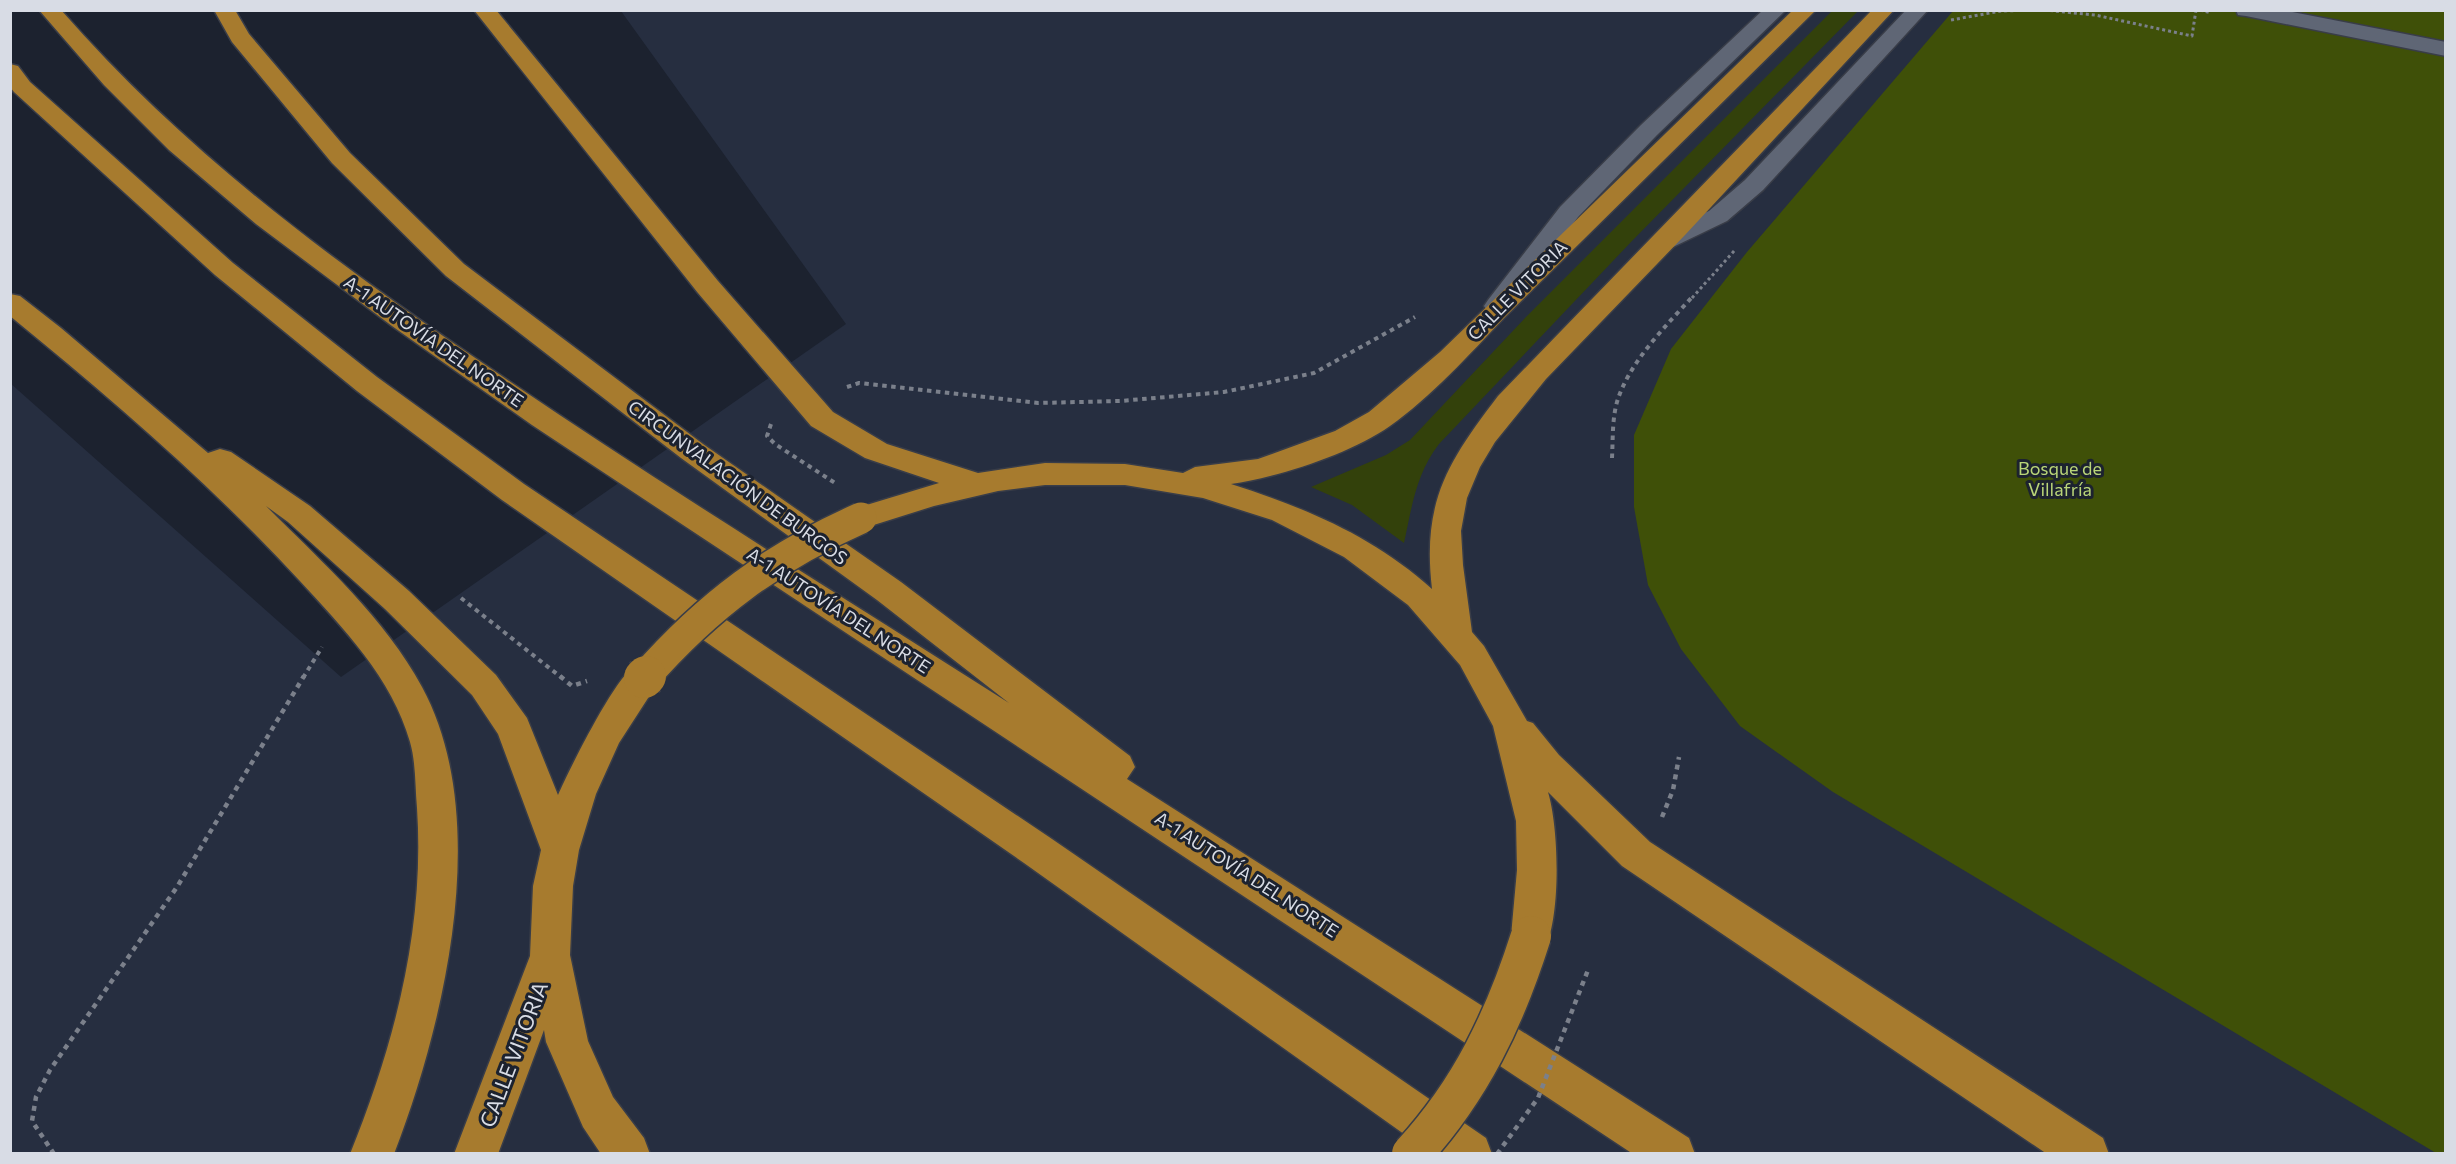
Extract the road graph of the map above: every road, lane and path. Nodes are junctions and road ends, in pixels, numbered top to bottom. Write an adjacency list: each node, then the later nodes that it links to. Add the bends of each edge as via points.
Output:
1 (49, 10): 32 (highway, A-1 AUTOVÍA DEL NORTE, via 107,78 179,146 384,308 562,430)
2 (224, 10): 32 (highway, CIRCUNVALACIÓN DE BURGOS, via 240,37 341,158 454,270 692,451 890,591)
3 (484, 10): 22 (highway, via 715,295 822,419 876,451)
4 (1776, 10): 16 (street, via 1569,212)
5 (1806, 10): 16 (highway, CALLE VITORIA)
6 (1884, 10): 14 (highway)
7 (2042, 10): 8 (path, via 2095,15 2193,36); 11 (path, via 2001,11)
8 (2196, 10)
9 (2246, 10): 12 (street)
10 (1918, 12): 14 (street, via 1754,185 1718,216)
11 (1946, 22)
12 (2445, 49)
13 (10, 71): 40 (highway, via 22,87 224,269 368,384 513,492 1038,851)
14 (1664, 241): 25 (highway, via 1496,419 1464,466 1451,499 1444,534)
15 (10, 302): 19 (highway)
16 (1494, 312): 21 (highway, CALLE VITORIA, via 1395,407 1346,438 1262,469)
17 (1415, 317): 18 (path, via 1314,373 1224,392 1038,403 859,383)
18 (845, 388)
19 (132, 399): 31 (highway, via 299,514 484,685 513,728); 36 (highway, via 279,537 357,622 397,671 428,743 436,805 438,886 418,1010 396,1098)
20 (771, 424): 23 (path, via 767,436 775,444)
21 (1177, 480): 22 (highway, via 1127,474 1046,474); 25 (highway, via 1258,500 1345,540 1399,578)
22 (976, 483): 31 (highway, bridge, via 861,518 792,552 738,588 691,627 644,678 605,735 577,794)
23 (842, 487)
24 (454, 592): 27 (path, via 572,686)
25 (1455, 633): 28 (highway)
26 (327, 639): 35 (path, via 177,886 50,1070 36,1097 32,1121)
27 (589, 680)
28 (1507, 716): 39 (highway, bridge, via 1524,763 1533,805 1538,865 1531,936 1499,1029 1472,1078); 43 (highway, via 1546,766 1636,854)
29 (1679, 757): 30 (path, via 1673,790)
30 (1660, 822)
31 (560, 850): 33 (highway, via 553,886)
32 (1296, 906): 42 (highway, A-1 AUTOVÍA DEL NORTE)
33 (550, 955): 37 (highway, CALLE VITORIA); 38 (highway, via 567,1042 598,1112)
34 (1588, 970): 41 (path, bridge, via 1538,1098)
35 (54, 1154)
36 (372, 1154)
37 (476, 1154)
38 (628, 1154)
39 (1412, 1154)
40 (1470, 1154)
41 (1497, 1154)
42 (1673, 1154)
43 (2087, 1154)

